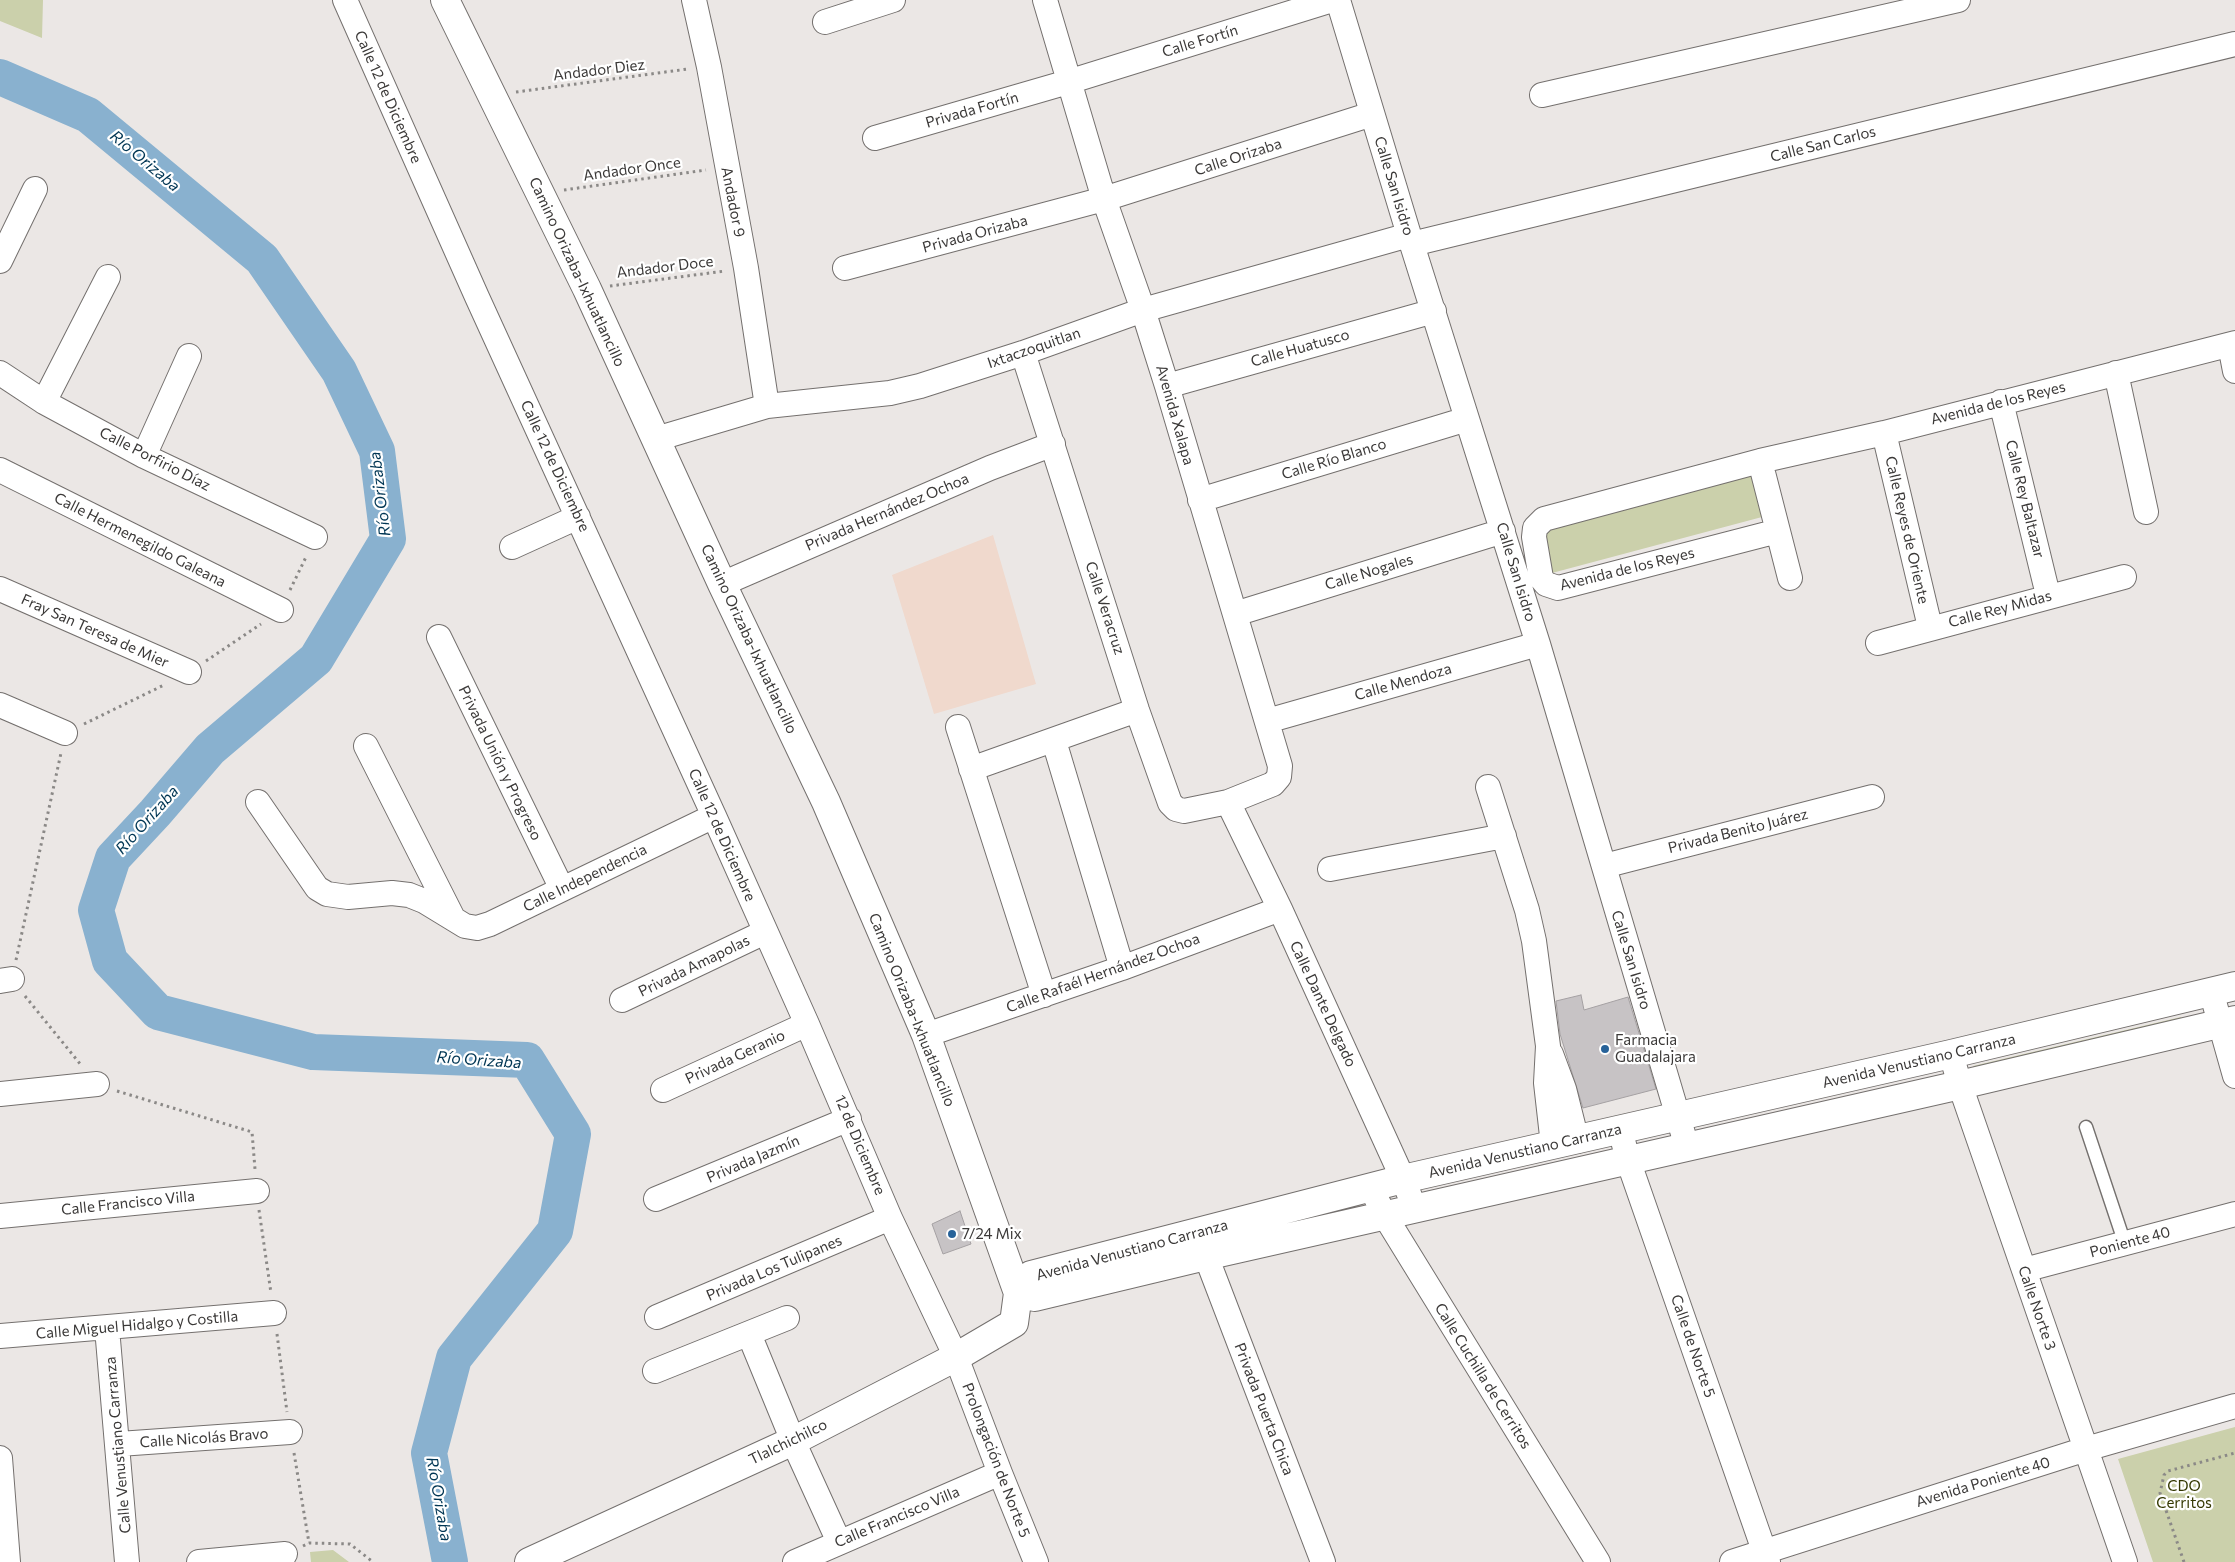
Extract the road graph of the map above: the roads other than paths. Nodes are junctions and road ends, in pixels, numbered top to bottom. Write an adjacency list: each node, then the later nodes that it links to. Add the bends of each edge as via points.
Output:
1 (345, 0): 42 (street, Calle 12 de Diciembre)
2 (445, 0): 35 (street, Camino Orizaba-Ixhuatlancillo, via 587,289)
3 (694, 0): 32 (street, Andador 9, via 746,268)
4 (892, 0): 9 (street)
5 (1045, 0): 11 (street, Avenida Xalapa)
6 (1332, 0): 11 (street, Calle Fortín)
7 (1338, 0): 13 (street, Calle San Isidro)
8 (1958, 0): 12 (street)
9 (825, 22)
10 (2235, 44): 17 (street, Calle San Carlos)
11 (1068, 82): 14 (street, Privada Fortín); 16 (street, Avenida Xalapa)
12 (1542, 95)
13 (1372, 114): 16 (street, Calle Orizaba); 17 (street, Calle San Isidro)
14 (875, 138)
15 (35, 189): 18 (street)
16 (1104, 199): 19 (street, Privada Orizaba); 21 (street, Avenida Xalapa)
17 (1410, 239): 21 (street, Ixtaczoquitlan); 22 (street, Calle San Isidro)
18 (0, 261)
19 (845, 268)
20 (108, 278): 30 (street)
21 (1143, 310): 24 (street, Ixtaczoquitlan); 29 (street, Avenida Xalapa)
22 (1434, 311): 29 (street, Calle Huatusco); 33 (street, Calle San Isidro)
23 (2232, 344): 26 (street); 28 (street, Avenida de los Reyes)
24 (1022, 353): 32 (street, Ixtaczoquitlan, via 890,393); 36 (street, Calle Veracruz)
25 (189, 356): 37 (street)
26 (2235, 371)
27 (0, 373): 30 (street, Calle Porfirio Díaz)
28 (2116, 373): 31 (street, Avenida de los Reyes); 41 (street)
29 (1167, 386): 40 (street, Avenida Xalapa)
30 (44, 402): 37 (street, Calle Porfirio Díaz)
31 (2001, 402): 34 (street, Avenida de los Reyes); 51 (street, Calle Rey Baltazar)
32 (767, 406): 35 (street, Ixtaczoquitlan)
33 (1467, 418): 40 (street, Calle Río Blanco); 43 (street, Calle San Isidro)
34 (1884, 432): 38 (street, Avenida de los Reyes); 54 (street, Calle Reyes de Oriente)
35 (656, 439): 49 (street, Camino Orizaba-Ixhuatlancillo)
36 (1053, 444): 49 (street, Privada Hernández Ochoa); 60 (street, Calle Veracruz)
37 (144, 456): 45 (street, Calle Porfirio Díaz)
38 (1760, 461): 44 (street); 44 (street, Avenida de los Reyes, via 1544,519 1535,528 1534,537 1542,578 1552,588 1565,588)
39 (0, 470): 52 (street, Calle Hermenegildo Galeana)
40 (1200, 500): 53 (street, Avenida Xalapa)
41 (2146, 512)
42 (578, 517): 46 (street); 71 (street, Calle 12 de Diciembre)
43 (1503, 531): 53 (street, Calle Nogales); 57 (street, Calle San Isidro)
44 (1778, 531): 48 (street)
45 (315, 537)
46 (512, 548)
47 (2124, 576): 51 (street, Calle Rey Midas)
48 (1790, 578)
49 (722, 584): 85 (street, Camino Orizaba-Ixhuatlancillo, via 826,802)
50 (0, 589): 58 (street, Fray San Teresa de Mier)
51 (2048, 595): 54 (street, Calle Rey Midas)
52 (281, 610)
53 (1235, 614): 61 (street, Avenida Xalapa)
54 (1930, 628): 56 (street, Calle Rey Midas)
55 (439, 637): 75 (street, Privada Unión y Progreso)
56 (1878, 643)
57 (1538, 644): 61 (street, Calle Mendoza); 73 (street, Calle San Isidro)
58 (189, 672)
59 (0, 705): 63 (street)
60 (1137, 710): 64 (street); 70 (street, Calle Veracruz, via 1174,808 1184,811)
61 (1267, 721): 70 (street, Avenida Xalapa, via 1280,766 1279,777 1273,784)
62 (958, 728): 66 (street)
63 (65, 733)
64 (1054, 741): 66 (street); 79 (street)
65 (366, 746): 77 (street)
66 (971, 770): 81 (street)
67 (1488, 787): 72 (street)
68 (1872, 797): 73 (street, Privada Benito Juárez)
69 (258, 802): 77 (street, Calle Independencia, via 317,888 343,897 392,893 409,895)
70 (1228, 802): 76 (street, Calle Dante Delgado)
71 (714, 816): 75 (street, Calle Independencia); 78 (street, Calle 12 de Diciembre)
72 (1504, 836): 74 (street); 96 (street, via 1534,941 1548,1046 1564,1089)
73 (1604, 866): 92 (street, Calle San Isidro)
74 (1330, 869)
75 (562, 889): 77 (street, Calle Independencia, via 477,928)
76 (1280, 909): 79 (street, Calle Rafaél Hernández Ochoa); 99 (street, Calle Dante Delgado)
77 (454, 920)
78 (766, 932): 82 (street, Privada Amapolas); 84 (street, 12 de Diciembre)
79 (1122, 968): 81 (street, Calle Rafaél Hernández Ochoa)
80 (2223, 989): 83 (street); 86 (street, Avenida Venustiano Carranza)
81 (1044, 995): 85 (street, Calle Rafaél Hernández Ochoa)
82 (622, 1000)
83 (2227, 1021): 87 (street); 89 (street, Avenida Venustiano Carranza)
84 (807, 1024): 90 (street, Privada Geranio); 93 (street, 12 de Diciembre)
85 (926, 1035): 111 (street, Camino Orizaba-Ixhuatlancillo)
86 (1951, 1054): 89 (street, Calle Norte 3); 92 (street, Avenida Venustiano Carranza)
87 (2235, 1076)
88 (97, 1084): 91 (street)
89 (1960, 1085): 97 (street, Avenida Venustiano Carranza); 110 (street, Calle Norte 3)
90 (663, 1090)
91 (0, 1094)
92 (1678, 1116): 95 (street, Avenida Venustiano Carranza); 97 (street, Calle San Isidro)
93 (849, 1119): 102 (street, Privada Jazmín); 107 (street, 12 de Diciembre)
94 (2086, 1126): 108 (lane)
95 (1620, 1129): 96 (street, Avenida Venustiano Carranza); 98 (street, Calle de Norte 5)
96 (1565, 1143): 99 (street, Avenida Venustiano Carranza)
97 (1687, 1147): 98 (street, Avenida Venustiano Carranza)
98 (1628, 1160): 103 (street, Avenida Venustiano Carranza); 129 (street, Calle de Norte 5)
99 (1404, 1179): 100 (street, Avenida Venustiano Carranza); 103 (street, Calle Dante Delgado)
100 (1370, 1188): 106 (street, Calle Cuchilla de Cerritos); 111 (street, Avenida Venustiano Carranza, via 1031,1275)
101 (257, 1191): 105 (street, Calle Francisco Villa)
102 (656, 1199)
103 (1415, 1208): 106 (street, Avenida Venustiano Carranza)
104 (2235, 1214): 108 (street, Poniente 40)
105 (0, 1216)
106 (1385, 1216): 109 (street, Avenida Venustiano Carranza); 137 (street, Calle Cuchilla de Cerritos)
107 (890, 1218): 113 (street, Privada Los Tulipanes); 118 (street, 12 de Diciembre)
108 (2125, 1244): 110 (street, Poniente 40)
109 (1206, 1256): 111 (street, Avenida Venustiano Carranza, via 1035,1297); 136 (street, Privada Puerta Chica)
110 (2024, 1270): 124 (street, Calle Norte 3)
111 (1018, 1293): 118 (street, Tlalchichilco, via 1014,1323)
112 (274, 1313): 115 (street, Calle Miguel Hidalgo y Costilla)
113 (657, 1317)
114 (787, 1318): 116 (street)
115 (108, 1328): 117 (street, Calle Miguel Hidalgo y Costilla); 123 (street, Calle Venustiano Carranza)
116 (749, 1334): 119 (street); 122 (street)
117 (0, 1336)
118 (956, 1357): 122 (street, Tlalchichilco); 126 (street, Prolongación de Norte 5)
119 (655, 1371)
120 (2235, 1406): 124 (street, Avenida Poniente 40)
121 (290, 1432): 123 (street, Calle Nicolás Bravo)
122 (793, 1441): 127 (street); 130 (street, Tlalchichilco)
123 (119, 1444): 132 (street, Calle Venustiano Carranza)
124 (2086, 1449): 129 (street, Avenida Poniente 40); 139 (street, Calle Norte 3)
125 (0, 1458): 131 (street)
126 (1000, 1473): 127 (street, Calle Francisco Villa); 135 (street, Prolongación de Norte 5)
127 (839, 1542): 134 (street, Calle Francisco Villa)
128 (285, 1554): 133 (street)
129 (1766, 1556): 138 (street, Avenida Poniente 40)
130 (534, 1561)
131 (8, 1562)
132 (128, 1562)
133 (199, 1562)
134 (795, 1562)
135 (1036, 1562)
136 (1323, 1562)
137 (1598, 1562)
138 (1732, 1562)
139 (2125, 1562)

